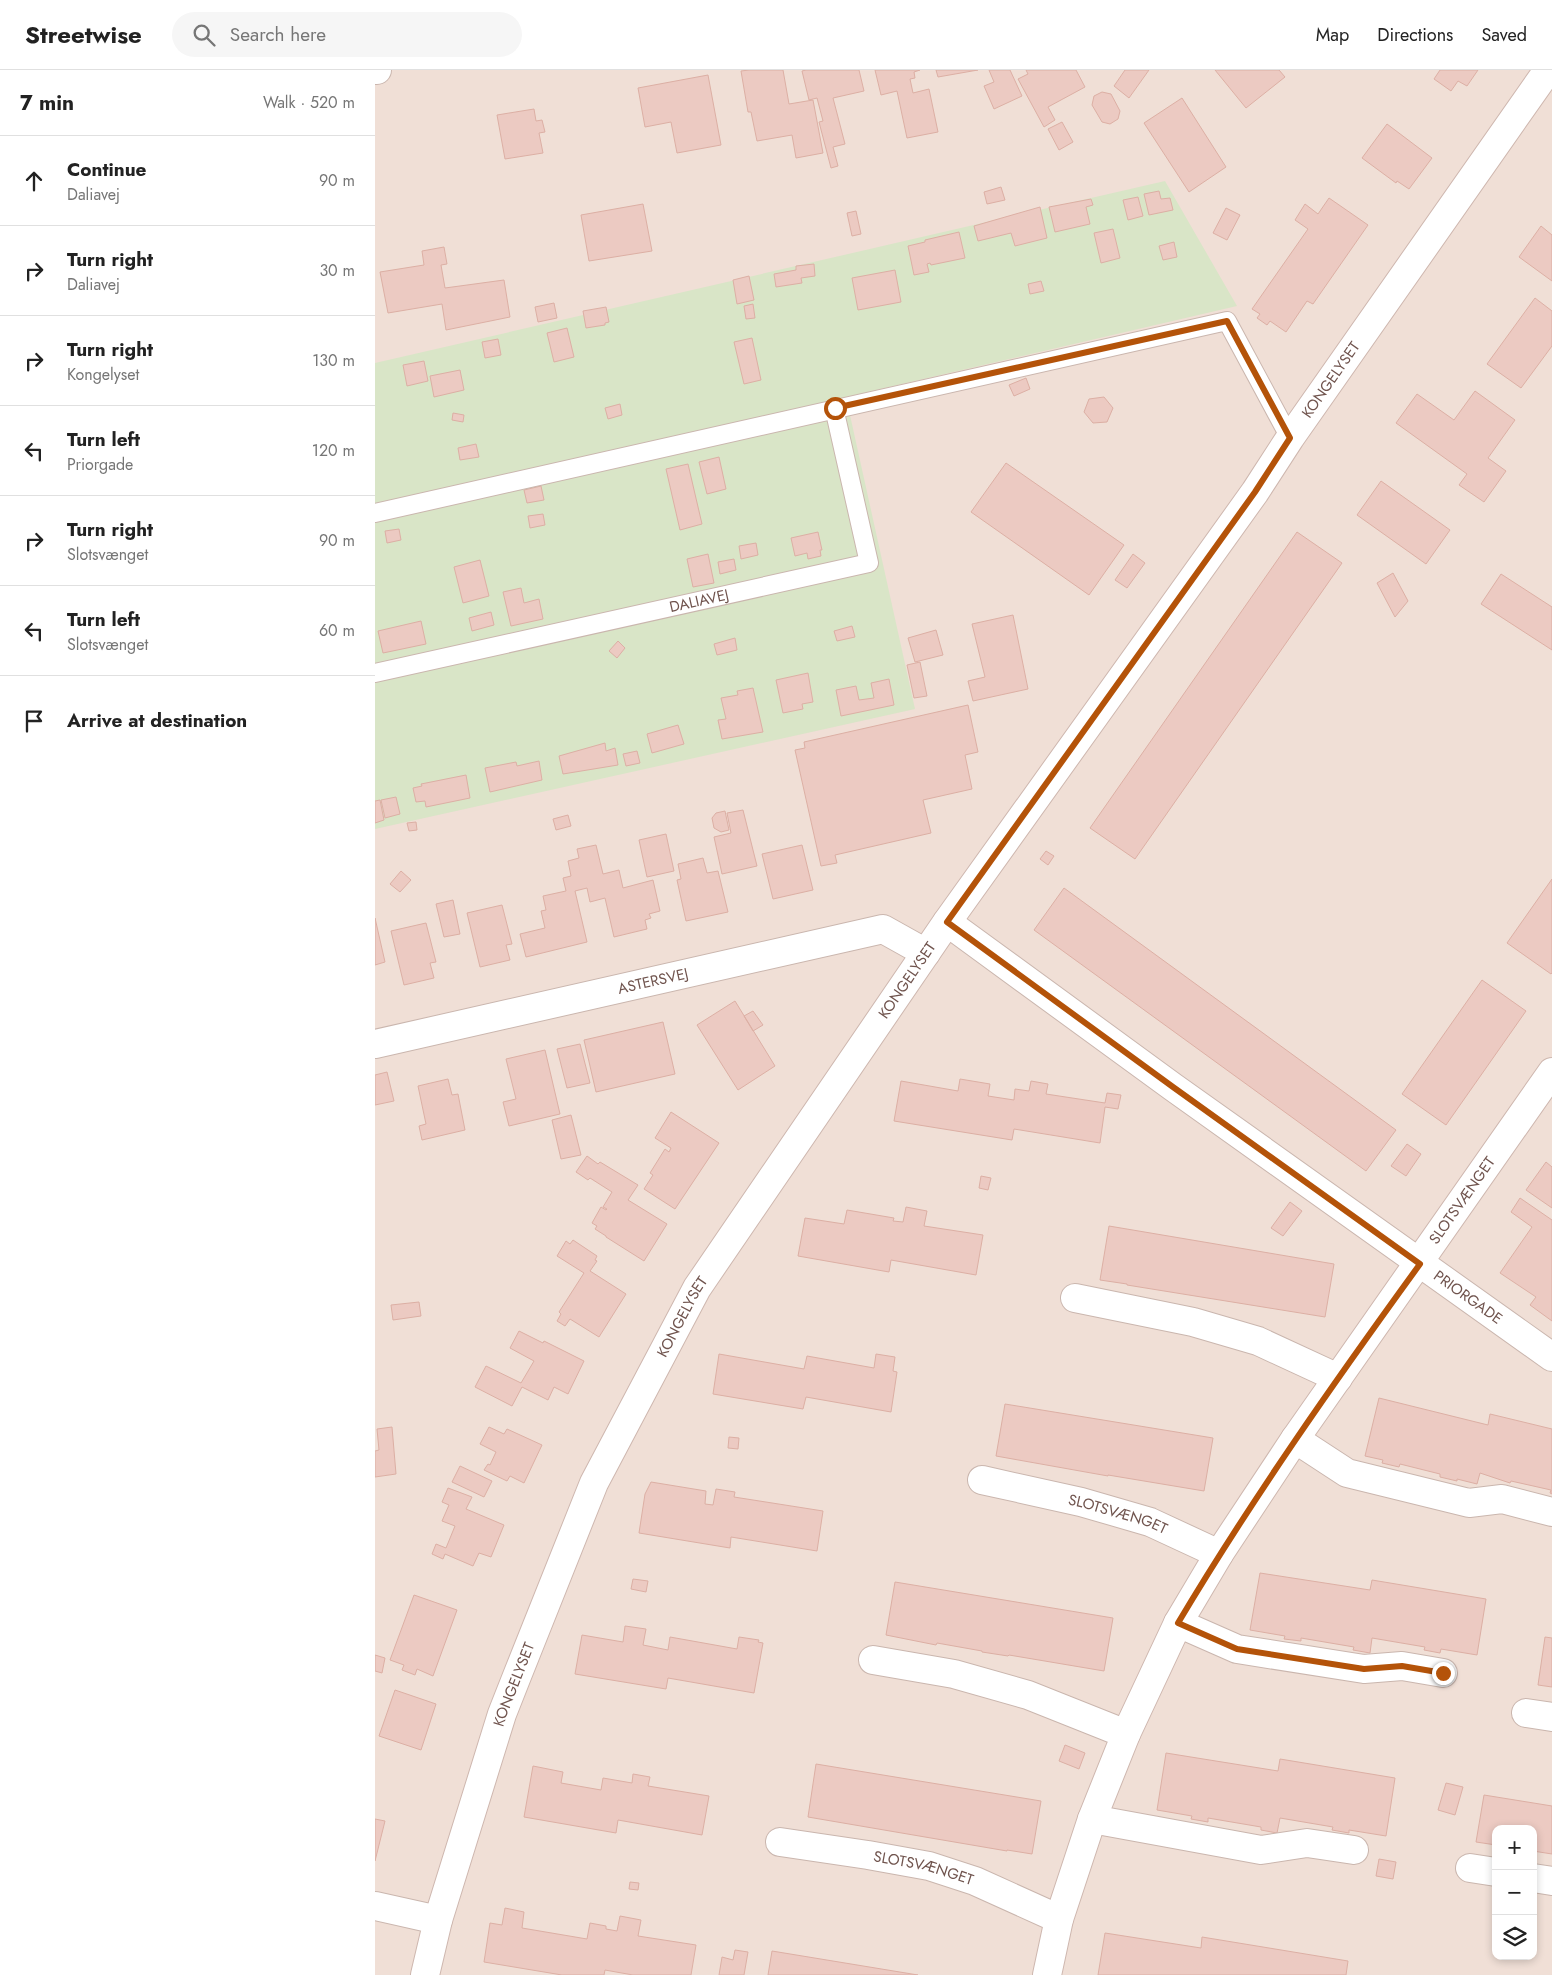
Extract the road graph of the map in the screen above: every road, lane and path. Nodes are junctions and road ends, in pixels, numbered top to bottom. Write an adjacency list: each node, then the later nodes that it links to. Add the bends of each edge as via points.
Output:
1 (1548, 70): 3 (street, KONGELYSET)
2 (835, 408): 3 (lane, via 1227,321); 4 (lane); 5 (lane, DALIAVEJ, via 869,563)
3 (1290, 438): 6 (street, KONGELYSET, via 1255,492)
4 (375, 513)
5 (375, 673)
6 (947, 922): 7 (street, KONGELYSET); 10 (street, PRIORGADE)
7 (926, 953): 8 (street, ASTERSVEJ, via 883,929); 29 (street, KONGELYSET, via 697,1288 594,1483 502,1714)
8 (375, 1044)
9 (1552, 1072): 10 (street, SLOTSVÆNGET)
10 (1420, 1264): 12 (street, PRIORGADE); 13 (street, SLOTSVÆNGET)
11 (1075, 1298): 13 (street, via 1193,1322 1258,1341)
12 (1552, 1357)
13 (1338, 1378): 14 (street, SLOTSVÆNGET)
14 (1295, 1439): 16 (street, via 1347,1473 1469,1504 1502,1499); 17 (street, SLOTSVÆNGET)
15 (982, 1480): 17 (street, SLOTSVÆNGET, via 1081,1502 1150,1522)
16 (1552, 1512)
17 (1219, 1554): 18 (street, SLOTSVÆNGET)
18 (1178, 1623): 20 (street, via 1237,1649 1364,1669 1402,1666); 21 (street, SLOTSVÆNGET)
19 (873, 1660): 21 (street, via 954,1674 1028,1695)
20 (1443, 1673)
21 (1126, 1734): 22 (street, SLOTSVÆNGET)
22 (1092, 1819): 24 (street, via 1261,1850 1307,1843); 28 (street, SLOTSVÆNGET)
23 (780, 1842): 28 (street, SLOTSVÆNGET, via 929,1866 975,1882)
24 (1354, 1850)
25 (1537, 1879): 26 (street)
26 (1552, 1881)
27 (375, 1906): 29 (street)
28 (1059, 1919): 31 (street, SLOTSVÆNGET)
29 (438, 1920): 30 (street, KONGELYSET)
30 (425, 1975)
31 (1047, 1975)

